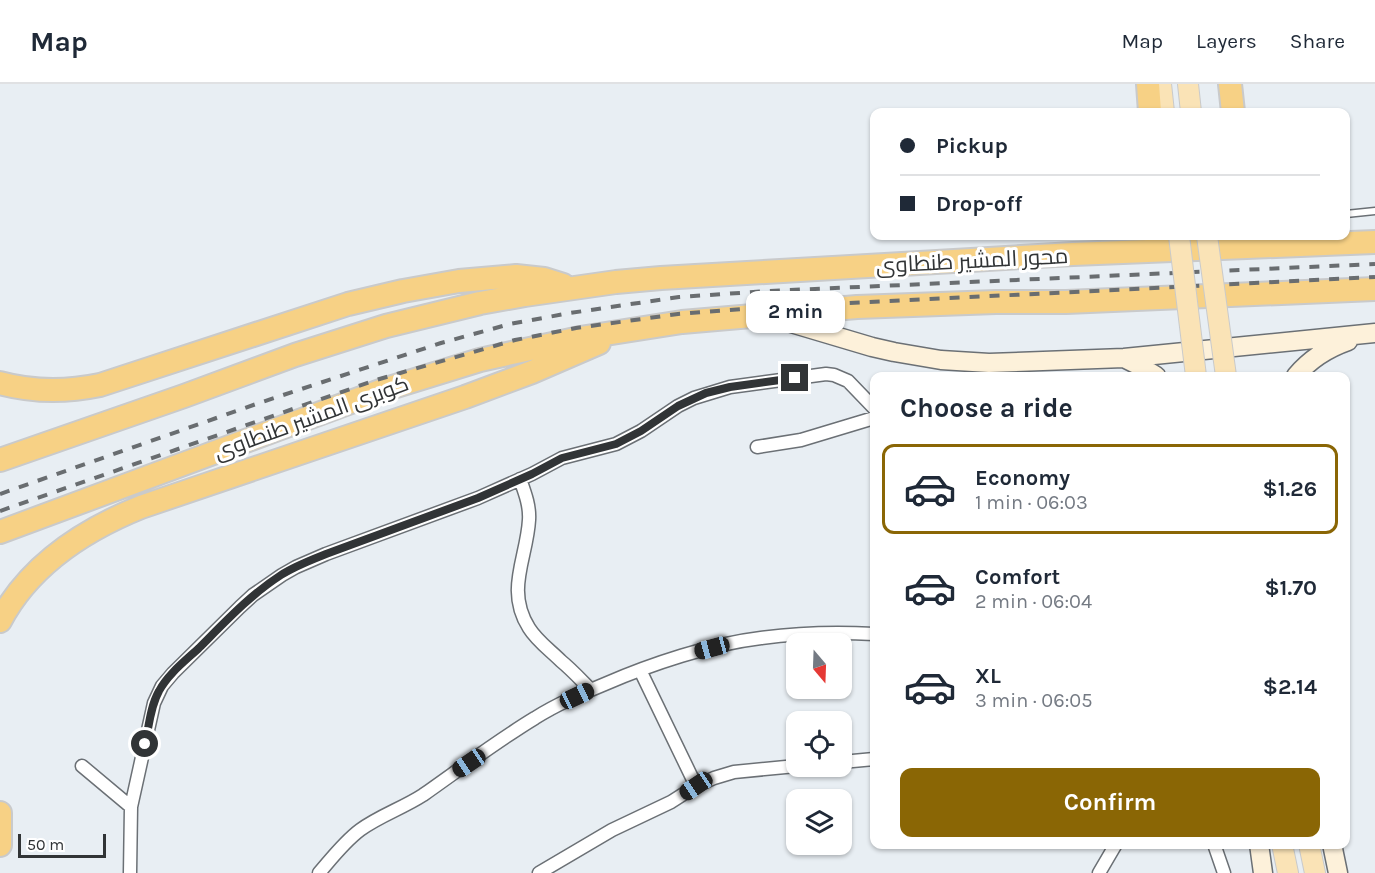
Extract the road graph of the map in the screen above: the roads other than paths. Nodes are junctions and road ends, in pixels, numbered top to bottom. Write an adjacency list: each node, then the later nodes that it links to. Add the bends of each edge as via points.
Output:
1 (1148, 84): 5 (highway)
2 (1161, 84): 6 (main road)
3 (1188, 84): 7 (main road)
4 (1230, 84): 8 (highway)
5 (1150, 108)
6 (1164, 108)
7 (1191, 108)
8 (1233, 108)
9 (1375, 211): 10 (lane)
10 (1350, 214)
11 (1087, 240): 16 (highway)
12 (1179, 240): 24 (main road, bridge)
13 (1208, 240): 25 (main road, bridge)
14 (1331, 240): 15 (highway, محور المشير طنطاوى); 16 (highway, محور المشير طنطاوى)
15 (1375, 242)
16 (1073, 254): 17 (highway, محور المشير طنطاوى, via 661,278)
17 (570, 287): 27 (highway, via 516,276 431,285 348,304 100,385 51,391); 31 (highway, via 480,303 368,332)
18 (1375, 289): 19 (highway, محور المشير طنطاوى, via 927,304)
19 (763, 315): 20 (highway, محور المشير طنطاوى); 22 (street, via 872,347 941,360 1013,363)
20 (631, 329): 33 (highway, كوبرى المشير طنطاوى, via 530,348 412,380); 34 (highway, via 499,385 108,521 35,573)
21 (1372, 333): 22 (street); 26 (street, via 1329,349)
22 (1124, 358): 23 (street)
23 (1149, 372)
24 (1196, 372)
25 (1225, 372)
26 (1300, 372)
27 (0, 383)
28 (870, 404): 32 (street, via 849,381 834,375 730,387 678,406 616,444 562,458)
29 (870, 419): 30 (street, via 801,440)
30 (757, 447)
31 (0, 460)
32 (520, 479): 37 (street, via 530,518 517,593 522,616 540,642); 43 (street, via 311,560 253,595 167,679 157,694)
33 (0, 532)
34 (0, 621)
35 (870, 634): 36 (street, via 759,638)
36 (640, 670): 37 (street); 42 (street)
37 (591, 690): 53 (street, via 536,717 416,799 358,831)
38 (870, 759): 39 (street)
39 (852, 761)
40 (82, 766): 43 (street)
41 (786, 767): 42 (street, via 734,772)
42 (696, 786): 54 (street)
43 (131, 807): 52 (street)
44 (0, 813): 45 (highway)
45 (0, 845)
46 (1113, 849): 55 (street)
47 (1216, 849): 56 (street)
48 (1260, 849): 57 (street)
49 (1283, 849): 58 (main road)
50 (1310, 849): 59 (main road)
51 (1333, 849): 60 (street)
52 (130, 873)
53 (319, 873)
54 (539, 873)
55 (1099, 873)
56 (1224, 873)
57 (1263, 873)
58 (1288, 873)
59 (1315, 873)
60 (1338, 873)

